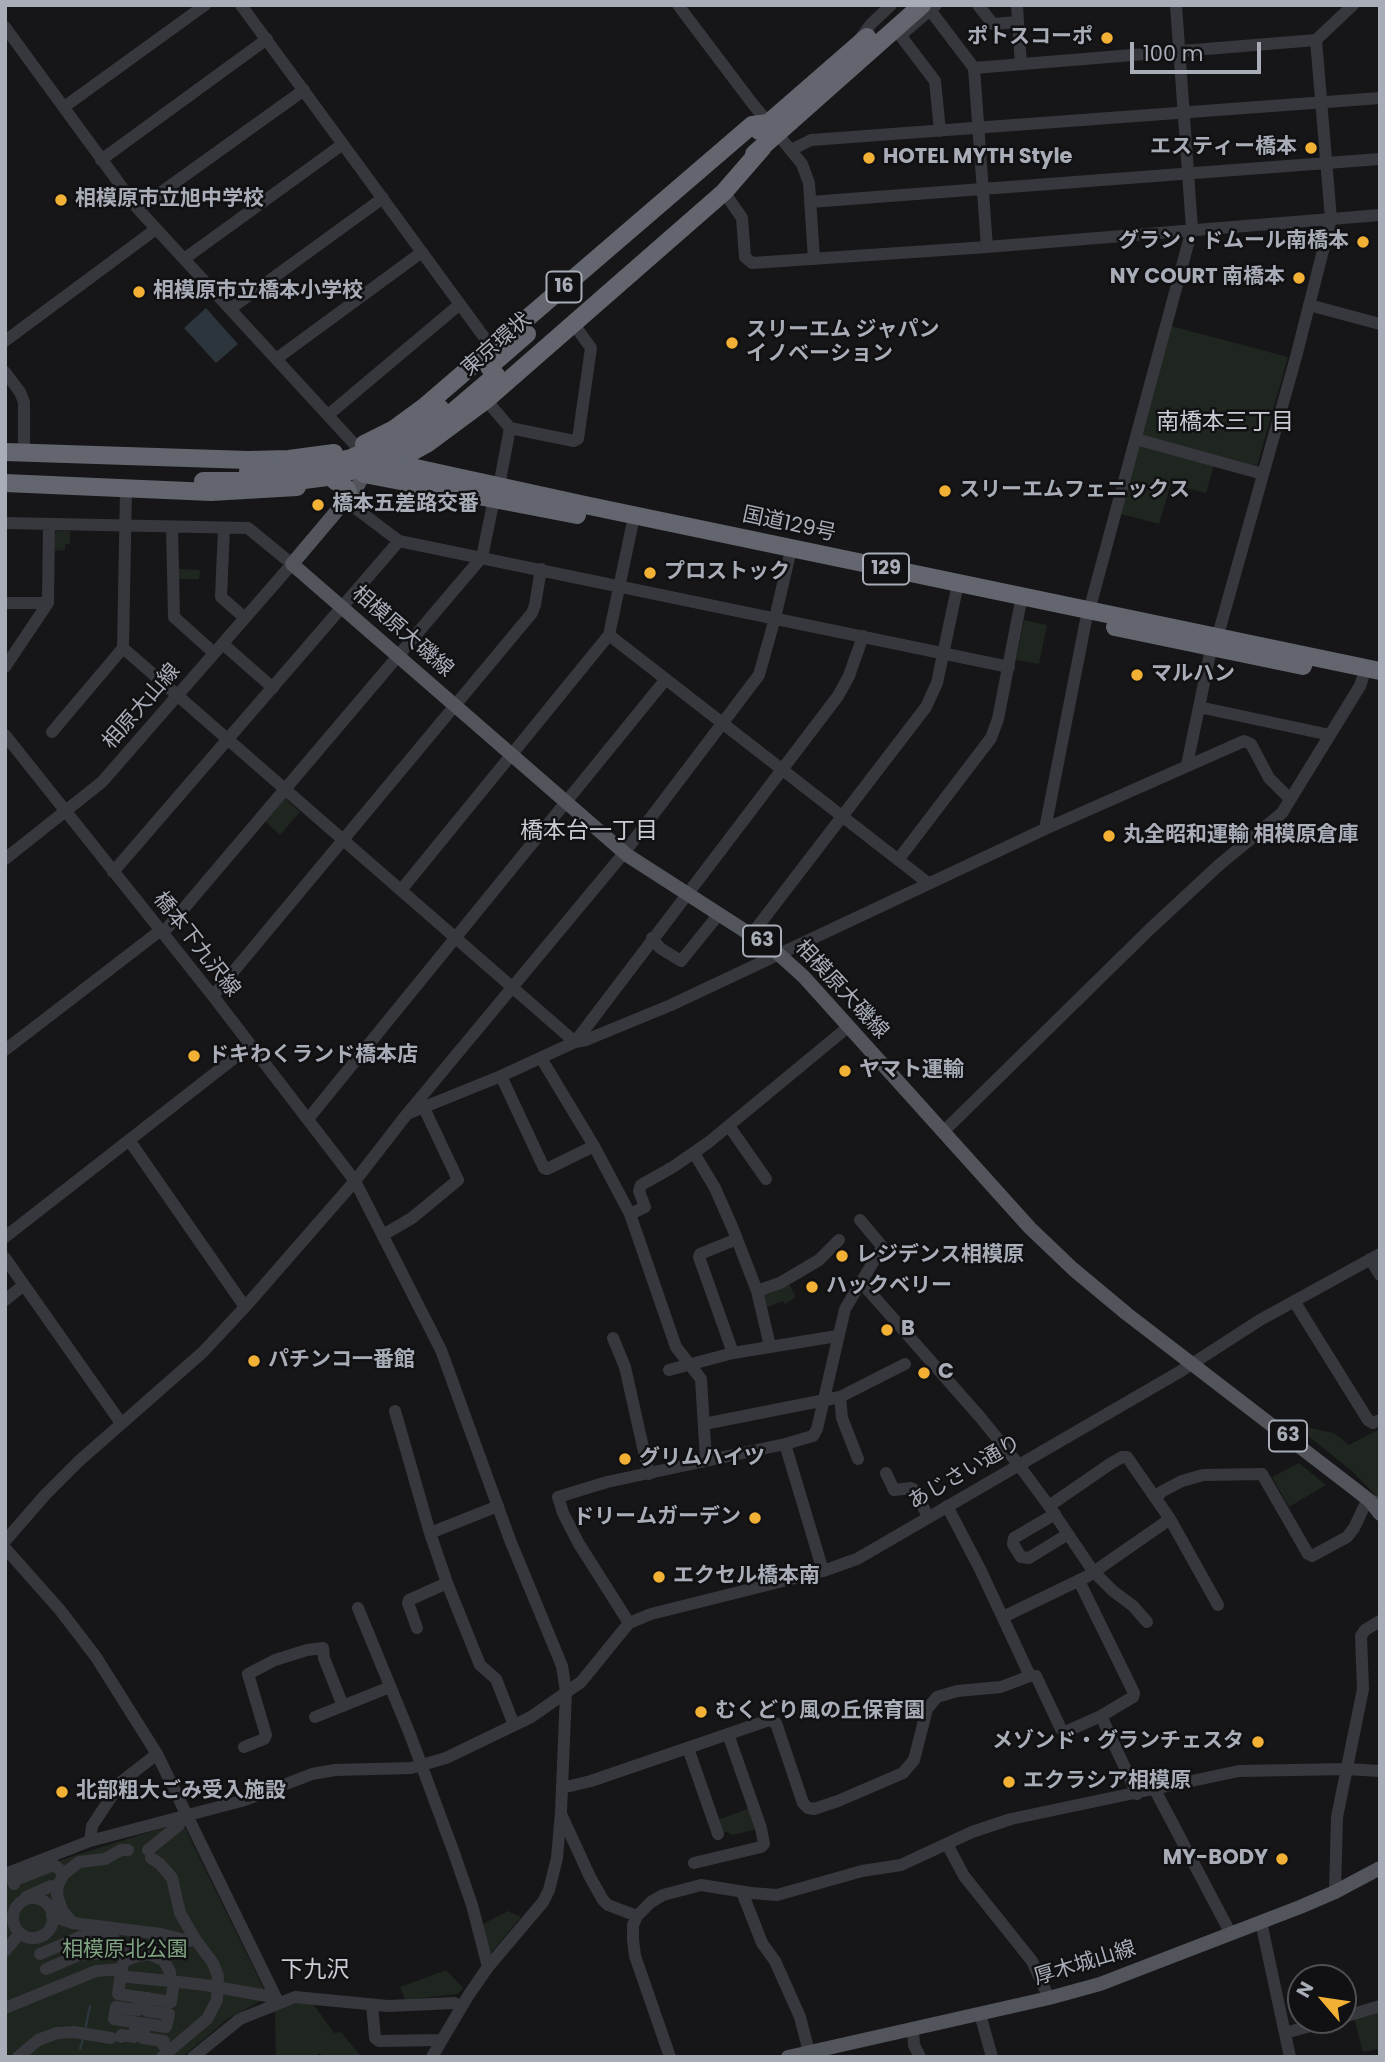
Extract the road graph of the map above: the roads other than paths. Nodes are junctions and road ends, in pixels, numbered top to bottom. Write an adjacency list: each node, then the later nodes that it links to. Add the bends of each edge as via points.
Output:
1 (205, 5): 24 (street)
2 (241, 5): 14 (street)
3 (678, 5): 26 (street)
4 (891, 5): 16 (street)
5 (904, 5): 16 (highway, 東京環状 / 16)
6 (978, 5): 11 (street, via 993,24)
7 (1017, 5): 11 (street)
8 (1176, 5): 17 (street)
9 (1353, 5): 15 (street)
10 (929, 7): 13 (street); 19 (street); 20 (highway, 東京環状 / 16)
11 (1018, 22): 18 (street)
12 (5, 27): 24 (street)
13 (900, 35): 20 (street); 28 (street, via 935,81)
14 (267, 40): 21 (street); 33 (street)
15 (1316, 40): 17 (street); 23 (street)
16 (851, 51): 26 (highway, 東京環状 / 16)
17 (1179, 51): 18 (street); 25 (street)
18 (1021, 65): 19 (street)
19 (974, 68): 27 (street)
20 (844, 75): 26 (highway, 東京環状 / 16)
21 (303, 90): 29 (street); 40 (street)
22 (1380, 98): 23 (street)
23 (1322, 103): 25 (street); 34 (street)
24 (64, 107): 33 (street)
25 (1184, 113): 27 (street); 35 (street)
26 (773, 129): 30 (highway, 東京環状 / 16); 31 (street); 55 (highway, 16, via 752,125); 57 (highway, 東京環状 / 16)
27 (978, 129): 28 (street); 36 (street)
28 (940, 131): 31 (street, via 811,140)
29 (343, 144): 38 (street); 47 (street)
30 (763, 146): 37 (highway); 57 (highway, 東京環状 / 16)
31 (791, 150): 39 (street, via 806,174)
32 (1380, 159): 34 (street)
33 (101, 160): 40 (street)
34 (1327, 163): 35 (street); 42 (street)
35 (1188, 173): 36 (street); 44 (street)
36 (983, 189): 39 (street); 45 (street)
37 (724, 192): 48 (street, via 742,218 748,262); 52 (highway)
38 (383, 198): 46 (street); 51 (street)
39 (810, 198): 48 (street)
40 (138, 209): 43 (street)
41 (1380, 215): 42 (street)
42 (1331, 219): 44 (street); 50 (street)
43 (156, 229): 47 (street); 54 (street)
44 (1192, 229): 45 (street); 65 (street)
45 (987, 247): 48 (street)
46 (422, 253): 49 (street); 56 (street)
47 (184, 259): 51 (street)
48 (814, 259)
49 (460, 304): 55 (street); 62 (street)
50 (1308, 305): 53 (street); 71 (street)
51 (230, 309): 56 (street)
52 (573, 323): 61 (highway); 63 (street, via 591,348 578,439)
53 (1380, 324)
54 (5, 341)
55 (492, 348): 66 (highway, 16, via 408,419)
56 (276, 359): 62 (street)
57 (493, 371): 73 (highway, 東京環状 / 16, bridge, via 423,437 370,465 296,481)
58 (5, 372): 60 (street)
59 (5, 392): 60 (street)
60 (20, 392): 68 (street)
61 (486, 400): 63 (street); 64 (highway)
62 (328, 415): 66 (street)
63 (510, 428): 78 (street)
64 (439, 435): 70 (highway); 74 (highway, via 432,459)
65 (1136, 439): 71 (street); 97 (street)
66 (357, 447): 68 (highway, 16, via 317,457 248,460); 70 (highway, 国道129号 / 129); 70 (main road, via 362,459)
67 (5, 452): 68 (highway, 16)
68 (24, 452)
69 (5, 463): 73 (highway, 東京環状 / 16)
70 (383, 471): 74 (highway, 国道129号 / 129); 75 (highway); 78 (highway, 国道129号 / 129); 79 (main road)
71 (1263, 474): 102 (street)
72 (5, 475): 73 (highway, 東京環状 / 16)
73 (203, 475)
74 (445, 475): 78 (highway, 国道129号 / 129)
75 (335, 481): 77 (highway, via 250,492); 79 (highway, via 346,488)
76 (5, 483): 77 (highway)
77 (126, 489): 82 (street)
78 (496, 493): 83 (highway, 国道129号 / 129); 87 (street); 97 (highway, 国道129号 / 129)
79 (346, 501): 86 (street); 89 (main road)
80 (5, 523): 81 (street)
81 (49, 524): 82 (street); 94 (street)
82 (125, 525): 84 (street); 103 (street)
83 (632, 526): 88 (highway, 国道129号 / 129); 91 (street)
84 (172, 527): 85 (street); 104 (street, via 174,617)
85 (224, 528): 89 (street, via 250,529); 98 (street, via 221,597)
86 (399, 541): 87 (street); 95 (street)
87 (482, 557): 90 (street); 106 (street)
88 (789, 558): 92 (highway, 国道129号 / 129); 99 (street)
89 (292, 564): 95 (main road, 相模原大磯線 / 63); 98 (street, 相原大山線)
90 (541, 569): 91 (street); 113 (street, via 532,613)
91 (620, 586): 99 (street); 100 (street)
92 (956, 593): 96 (highway, 国道129号 / 129); 105 (street)
93 (5, 603): 94 (street)
94 (48, 603): 107 (street)
95 (342, 607): 106 (main road, 相模原大磯線 / 63); 111 (street)
96 (1020, 607): 97 (highway, 国道129号 / 129); 108 (street)
97 (1088, 616): 102 (highway, 国道129号 / 129); 128 (street)
98 (245, 618): 104 (street, 相原大山線)
99 (775, 618): 101 (street); 115 (street, via 759,675)
100 (609, 635): 110 (street); 120 (street)
101 (863, 636): 105 (street); 122 (street, via 845,685)
102 (1215, 642): 109 (highway, 国道129号 / 129); 114 (street)
103 (123, 648): 112 (street); 116 (street)
104 (219, 648): 111 (street); 112 (street, 相原大山線)
105 (943, 652): 108 (street); 127 (street, via 926,707)
106 (398, 656): 113 (main road, 相模原大磯線 / 63); 123 (street)
107 (5, 667)
108 (1009, 667): 132 (street, via 991,738)
109 (1372, 675): 117 (street)
110 (666, 679): 115 (street); 125 (street)
111 (273, 688): 119 (street)
112 (178, 696): 119 (street); 126 (street, 相原大山線, via 109,775)
113 (456, 707): 120 (main road, 相模原大磯線 / 63); 129 (street)
114 (1199, 707): 117 (street); 121 (street)
115 (723, 724): 122 (street); 130 (street)
116 (52, 732)
117 (1330, 734): 124 (street)
118 (5, 735): 126 (street, 橋本下九沢線)
119 (227, 740): 123 (street); 133 (street)
120 (511, 755): 125 (main road, 相模原大磯線 / 63); 135 (street)
121 (1187, 765): 124 (street, via 1247,740 1269,778); 128 (street)
122 (781, 768): 127 (street); 136 (street)
123 (285, 790): 129 (street); 138 (street)
124 (1290, 799): 155 (street, via 1282,813 1219,864)
125 (566, 803): 130 (main road, 相模原大磯線 / 63); 140 (street)
126 (65, 812): 131 (street, 相原大山線); 133 (street, 橋本下九沢線)
127 (844, 818): 132 (street); 139 (street)
128 (1045, 829): 134 (street)
129 (344, 840): 135 (street); 144 (street)
130 (624, 853): 136 (main road, 相模原大磯線 / 63); 143 (street)
131 (5, 859)
132 (898, 860): 134 (street)
133 (113, 872): 138 (street, 橋本下九沢線)
134 (928, 883): 142 (street)
135 (402, 890): 140 (street)
136 (686, 894): 137 (main road, 相模原大磯線 / 63); 141 (street)
137 (719, 914): 139 (main road, 相模原大磯線 / 63); 141 (street, via 681,961)
138 (162, 932): 144 (street, 橋本下九沢線); 148 (street)
139 (752, 934): 142 (main road, 相模原大磯線 / 63)
140 (456, 938): 143 (street); 153 (street)
141 (652, 938): 146 (street)
142 (779, 954): 145 (main road, 相模原大磯線 / 63); 146 (street, via 671,1005)
143 (513, 987): 146 (street); 152 (street)
144 (213, 996): 147 (street, 橋本下九沢線)
145 (848, 1027): 154 (street); 155 (main road, 相模原大磯線 / 63)
146 (575, 1042): 149 (street)
147 (251, 1045): 153 (street, 橋本下九沢線); 156 (street)
148 (5, 1050)
149 (541, 1058): 150 (street); 157 (street)
150 (501, 1076): 151 (street); 157 (street, via 544,1168)
151 (424, 1108): 152 (street); 163 (street, via 458,1180)
152 (407, 1114): 160 (street)
153 (307, 1119): 160 (street, 橋本下九沢線)
154 (729, 1126): 158 (street); 159 (street)
155 (943, 1132): 182 (main road, 相模原大磯線 / 63, via 1073,1269)
156 (129, 1140): 164 (street); 175 (street)
157 (594, 1146): 161 (street)
158 (694, 1153): 161 (street, via 641,1185 645,1207); 165 (street)
159 (766, 1179)
160 (355, 1181): 163 (street, 橋本下九沢線); 175 (street)
161 (630, 1214): 180 (street, via 676,1347)
162 (859, 1220): 170 (street, via 881,1245)
163 (383, 1235): 198 (street, 橋本下九沢線, via 441,1350)
164 (5, 1237)
165 (737, 1239): 172 (street); 179 (street, via 699,1257)
166 (839, 1240): 172 (street, via 818,1261)
167 (1375, 1256): 169 (street); 174 (street, あじさい通り)
168 (5, 1258): 171 (street)
169 (1380, 1275)
170 (861, 1282): 176 (street, via 847,1304); 193 (street)
171 (24, 1285): 173 (street); 188 (street)
172 (757, 1291): 178 (street)
173 (5, 1300)
174 (1294, 1301): 182 (street, あじさい通り); 187 (street, via 1368,1420)
175 (245, 1307): 188 (street, via 203,1352)
176 (837, 1336): 178 (street); 185 (street)
177 (613, 1338): 195 (street, via 625,1367)
178 (770, 1346): 179 (street)
179 (733, 1353): 180 (street)
180 (690, 1364): 183 (street); 189 (street, via 701,1379)
181 (905, 1364): 184 (street)
182 (1192, 1364): 193 (street, あじさい通り); 197 (main road, 相模原大磯線 / 63)
183 (669, 1370)
184 (840, 1397): 185 (street); 191 (street, via 842,1418)
185 (824, 1401): 189 (street); 190 (street, via 813,1436)
186 (395, 1411): 204 (street)
187 (1380, 1420)
188 (121, 1423): 206 (street, via 50,1489)
189 (704, 1424): 192 (street)
190 (785, 1444): 192 (street); 208 (street)
191 (858, 1459)
192 (706, 1460): 195 (street)
193 (1018, 1465): 199 (street, あじさい通り); 200 (street)
194 (886, 1473): 202 (street, via 894,1490 915,1490)
195 (649, 1474): 217 (street, via 559,1495 558,1499 579,1544)
196 (1157, 1498): 197 (street, via 1182,1481 1203,1475 1262,1474 1312,1556 1347,1537); 200 (street, via 1125,1457); 203 (street)
197 (1375, 1502): 201 (main road, 相模原大磯線 / 63)
198 (498, 1506): 204 (street); 221 (street, 橋本下九沢線, via 557,1653)
199 (947, 1506): 202 (street, あじさい通り); 214 (street)
200 (1052, 1510): 205 (street); 205 (street, via 1014,1538 1021,1557 1029,1558)
201 (1380, 1514)
202 (928, 1517): 208 (street, あじさい通り, via 857,1559)
203 (1170, 1519): 209 (street); 212 (street)
204 (430, 1533): 211 (street)
205 (1068, 1534): 209 (street)
206 (5, 1541)
207 (5, 1548): 229 (street, via 96,1657)
208 (824, 1571): 217 (street, あじさい通り)
209 (1093, 1571): 210 (street); 216 (street)
210 (1079, 1581): 214 (street); 223 (street, via 1134,1695)
211 (447, 1583): 218 (street, via 409,1600); 225 (street, via 480,1665 496,1679)
212 (1218, 1605)
213 (358, 1608): 220 (street)
214 (1003, 1617): 219 (street)
215 (1380, 1621): 231 (street, via 1361,1636 1363,1689)
216 (1147, 1622)
217 (629, 1623): 221 (street, via 593,1671)
218 (417, 1628)
219 (1030, 1676): 223 (street, via 1036,1676 1062,1730); 226 (street, via 1000,1687 941,1695 928,1709 914,1760 903,1773 814,1809 803,1803 776,1723 772,1720)
220 (390, 1687): 222 (street); 230 (street)
221 (566, 1692): 225 (street); 233 (street, 橋本下九沢線)
222 (343, 1706): 224 (street); 227 (street, via 323,1648 275,1660 248,1674 266,1735)
223 (1101, 1716): 235 (street)
224 (315, 1717)
225 (513, 1725): 230 (street)
226 (728, 1734): 228 (street); 242 (street, via 764,1844)
227 (244, 1747)
228 (688, 1748): 233 (street, via 591,1781); 238 (street)
229 (157, 1754): 237 (street); 239 (street, via 121,1782 92,1826)
230 (422, 1766): 237 (street, via 322,1771); 264 (street, via 472,1905)
231 (1346, 1769): 232 (street); 234 (street, via 1239,1772); 248 (street, via 1337,1817)
232 (1380, 1771)
233 (562, 1786): 236 (street, 橋本下九沢線)
234 (1155, 1790): 235 (street); 257 (street)
235 (1137, 1794): 240 (street, via 1011,1819)
236 (561, 1812): 251 (street, via 603,1900); 264 (street, 橋本下九沢線, via 557,1858 543,1902)
237 (183, 1821): 239 (street); 249 (street, via 151,1852 172,1878); 271 (street)
238 (718, 1834)
239 (90, 1842): 245 (street)
240 (947, 1844): 247 (street, via 892,1867 777,1895); 270 (street, via 964,1876 1032,1961)
241 (128, 1850): 244 (street, via 79,1863)
242 (694, 1863)
243 (1380, 1868): 248 (main road, 厚木城山線)
244 (64, 1873): 245 (street, via 54,1865); 246 (street)
245 (20, 1887): 246 (street, via 51,1886); 250 (street, via 43,1901); 255 (street, via 13,1917)
246 (57, 1891): 253 (street, via 60,1906)
247 (742, 1892): 251 (street, via 691,1887 657,1898); 283 (street, via 800,2017)
248 (1335, 1892): 252 (main road, 厚木城山線)
249 (179, 1909): 256 (street, via 176,1919); 258 (street)
250 (52, 1916): 253 (street); 255 (street, via 51,1925 40,1937)
251 (637, 1916): 287 (street, via 635,1956)
252 (1261, 1922): 257 (main road, 厚木城山線); 280 (street)
253 (73, 1923): 254 (street)
254 (102, 1927): 256 (street); 259 (street)
255 (20, 1933): 260 (street)
256 (160, 1934): 258 (street)
257 (1231, 1934): 270 (main road, 厚木城山線, via 1114,1979)
258 (195, 1939): 268 (street, via 213,1963)
259 (73, 1940): 261 (street); 262 (street, via 113,1937)
260 (5, 1951)
261 (40, 1954)
262 (79, 1955): 263 (street, via 131,1951); 265 (street)
263 (132, 1957): 266 (street, via 125,1961); 267 (street, via 156,1955 167,1966)
264 (488, 1967): 273 (street, 橋本下九沢線)
265 (46, 1969)
266 (124, 1974): 267 (street); 269 (street, via 118,1994); 275 (street, via 96,1971 64,1980)
267 (170, 1981): 268 (street); 269 (street, via 171,2002)
268 (219, 1989): 271 (street); 282 (street, via 207,2019)
269 (145, 1991): 278 (street, via 138,2010 116,2007 114,2019); 278 (street, via 146,2011 169,2014 166,2027)
270 (1049, 1998): 277 (main road, 厚木城山線)
271 (272, 1999): 272 (street, via 301,1996); 285 (street)
272 (372, 2005): 273 (street); 281 (street, via 379,2041)
273 (461, 2006): 281 (street, 橋本下九沢線)
274 (1380, 2006): 276 (street)
275 (5, 2008)
276 (1357, 2013)
277 (980, 2014): 279 (main road, 厚木城山線); 290 (street)
278 (140, 2023): 282 (street, via 143,2038); 284 (street, via 134,2037 67,2032 48,2036)
279 (913, 2029): 283 (main road, 厚木城山線); 289 (street)
280 (1285, 2033): 291 (street)
281 (440, 2040): 286 (street, 橋本下九沢線)
282 (160, 2047)
283 (809, 2052): 288 (main road, 厚木城山線)
284 (18, 2057)
285 (193, 2057)
286 (432, 2057)
287 (670, 2057)
288 (788, 2057)
289 (920, 2057)
290 (992, 2057)
291 (1290, 2057)

